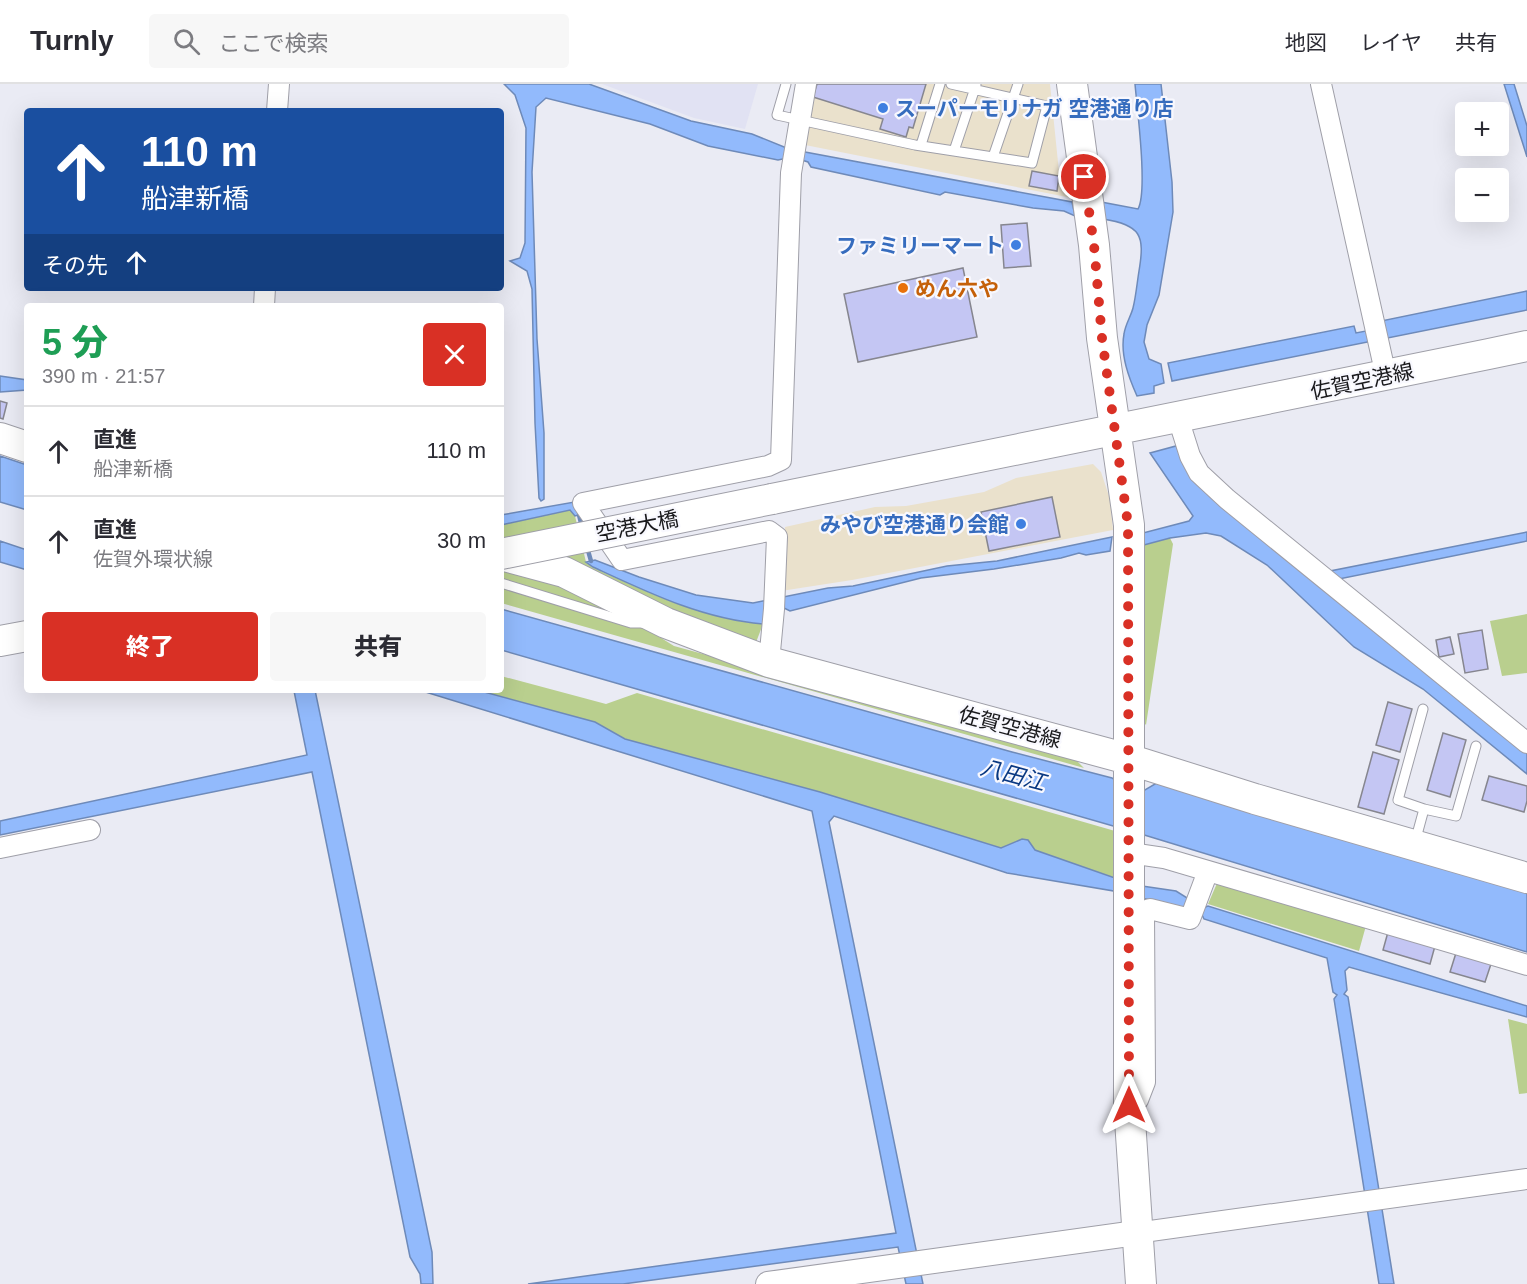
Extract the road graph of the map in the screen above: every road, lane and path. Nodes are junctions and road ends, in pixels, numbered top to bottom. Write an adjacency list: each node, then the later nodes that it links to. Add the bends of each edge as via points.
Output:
1 (279, 84): 11 (street)
2 (786, 84): 12 (lane, via 777,116)
3 (806, 84): 12 (street)
4 (940, 84): 13 (lane)
5 (951, 84): 8 (lane)
6 (1018, 84): 10 (lane)
7 (1321, 84): 17 (street)
8 (975, 87): 10 (lane); 14 (lane)
9 (1067, 97): 10 (lane); 15 (lane, via 1032,163); 19 (main road, via 1094,245)
10 (1014, 98): 15 (lane)
11 (277, 108)
12 (799, 121): 13 (lane); 29 (street, via 793,153 781,460 768,466 583,503 622,560 770,531 777,537)
13 (921, 145): 14 (lane)
14 (954, 151): 15 (lane)
15 (993, 157)
16 (1527, 346): 17 (main road, 佐賀空港線)
17 (1386, 376): 18 (main road, 佐賀空港線)
18 (1178, 418): 19 (main road, 佐賀空港線); 31 (street, via 1199,473)
19 (1115, 428): 22 (main road, 佐賀空港線); 33 (main road, via 1128,525)
20 (0, 438): 21 (main road)
21 (24, 446)
22 (772, 498): 23 (main road, 空港大橋, bridge)
23 (504, 553)
24 (504, 555): 26 (main road, 佐賀空港線, via 564,572)
25 (504, 584): 26 (lane, via 631,623)
26 (666, 623): 29 (main road, 佐賀空港線)
27 (24, 637): 28 (main road)
28 (0, 641)
29 (769, 662): 33 (main road, 佐賀空港線)
30 (1423, 709): 34 (lane, via 1398,800)
31 (1527, 743)
32 (1476, 746): 34 (lane, via 1456,816)
33 (1128, 767): 36 (main road, 佐賀空港線); 38 (main road)
34 (1424, 809): 36 (lane)
35 (90, 830): 37 (street)
36 (1415, 844): 40 (main road, 佐賀空港線)
37 (0, 848)
38 (1133, 848): 39 (street); 42 (main road)
39 (1208, 871): 41 (street); 42 (street, via 1190,919 1144,911 1145,1082 1137,1100)
40 (1527, 878)
41 (1527, 965)
42 (1129, 1105): 44 (main road)
43 (1527, 1179): 44 (street)
44 (1136, 1233): 45 (street); 46 (main road)
45 (768, 1284)
46 (1141, 1284)

